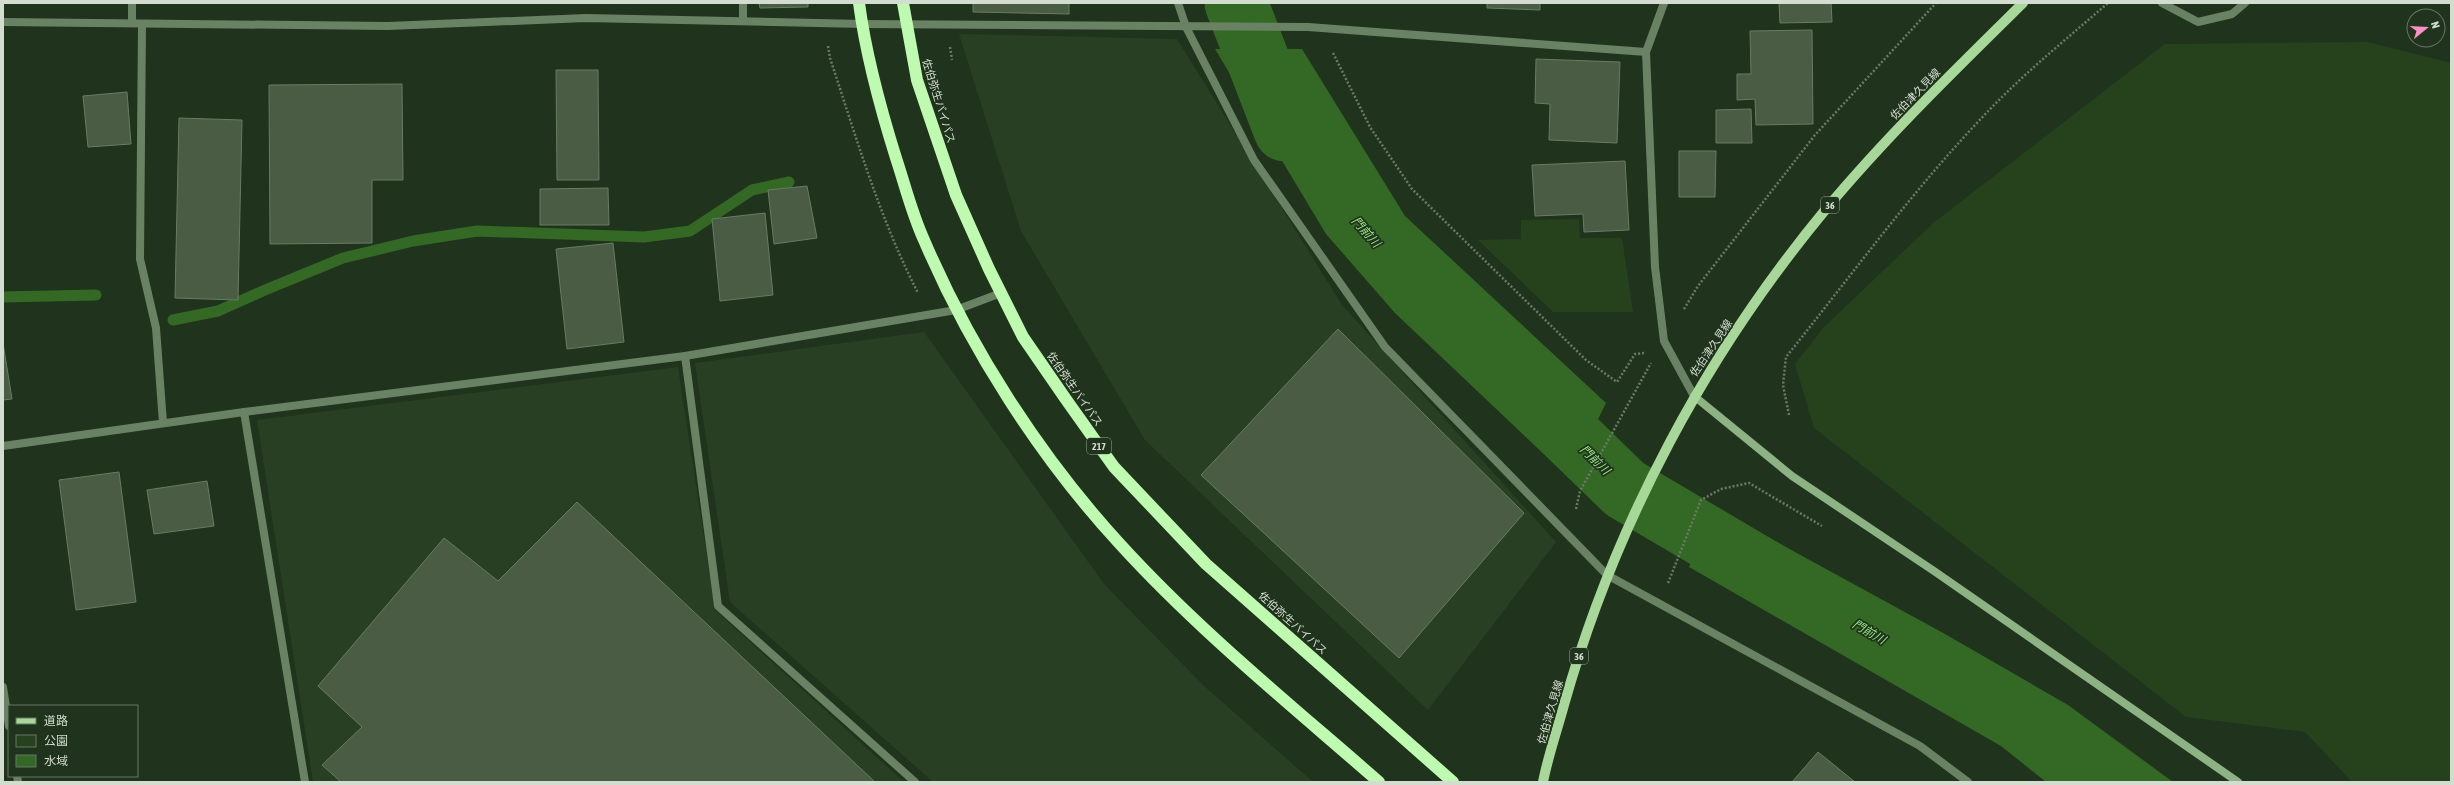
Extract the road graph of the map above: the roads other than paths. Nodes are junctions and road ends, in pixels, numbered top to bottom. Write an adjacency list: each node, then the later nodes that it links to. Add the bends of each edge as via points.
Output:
1 (132, 3): 12 (street)
2 (743, 3): 10 (street)
3 (859, 3): 14 (highway)
4 (903, 3): 15 (highway, 佐伯弥生バイパス / 217)
5 (1178, 3): 16 (street)
6 (1664, 3): 17 (street)
7 (2023, 3): 21 (main road, 佐伯津久見線 / 36, via 1915,110 1826,210 1739,327)
8 (2162, 3): 9 (street, via 2198,22 2232,14)
9 (2245, 3)
10 (743, 21): 13 (street, via 586,18 388,26); 14 (street)
11 (3, 22): 12 (street)
12 (132, 23): 13 (street)
13 (142, 24): 23 (street, via 140,259 156,328)
14 (862, 24): 15 (street); 19 (highway, via 877,99 922,238)
15 (905, 24): 16 (street); 18 (highway, 佐伯弥生バイパス / 217, via 917,80 956,195)
16 (1186, 28): 17 (street, via 1308,27); 25 (street, via 1254,160 1385,347)
17 (1646, 52): 21 (street, via 1655,267 1664,341)
18 (1001, 293): 19 (street); 31 (highway, 佐伯弥生バイパス / 217, via 1023,337 1114,467 1206,564)
19 (956, 310): 20 (street); 30 (highway, via 1029,431 1118,543 1228,649)
20 (685, 356): 22 (street); 29 (street, via 718,606)
21 (1694, 396): 25 (main road, 佐伯津久見線 / 36); 34 (street, via 1792,476 1934,571)
22 (244, 412): 23 (street); 28 (street)
23 (163, 423): 24 (street)
24 (3, 446)
25 (1607, 575): 32 (main road, 佐伯津久見線 / 36, via 1577,661); 33 (street, via 1920,746)
26 (3, 687): 27 (street)
27 (8, 720)
28 (305, 782)
29 (915, 782)
30 (1378, 782)
31 (1453, 782)
32 (1543, 782)
33 (1968, 782)
34 (2238, 782)

